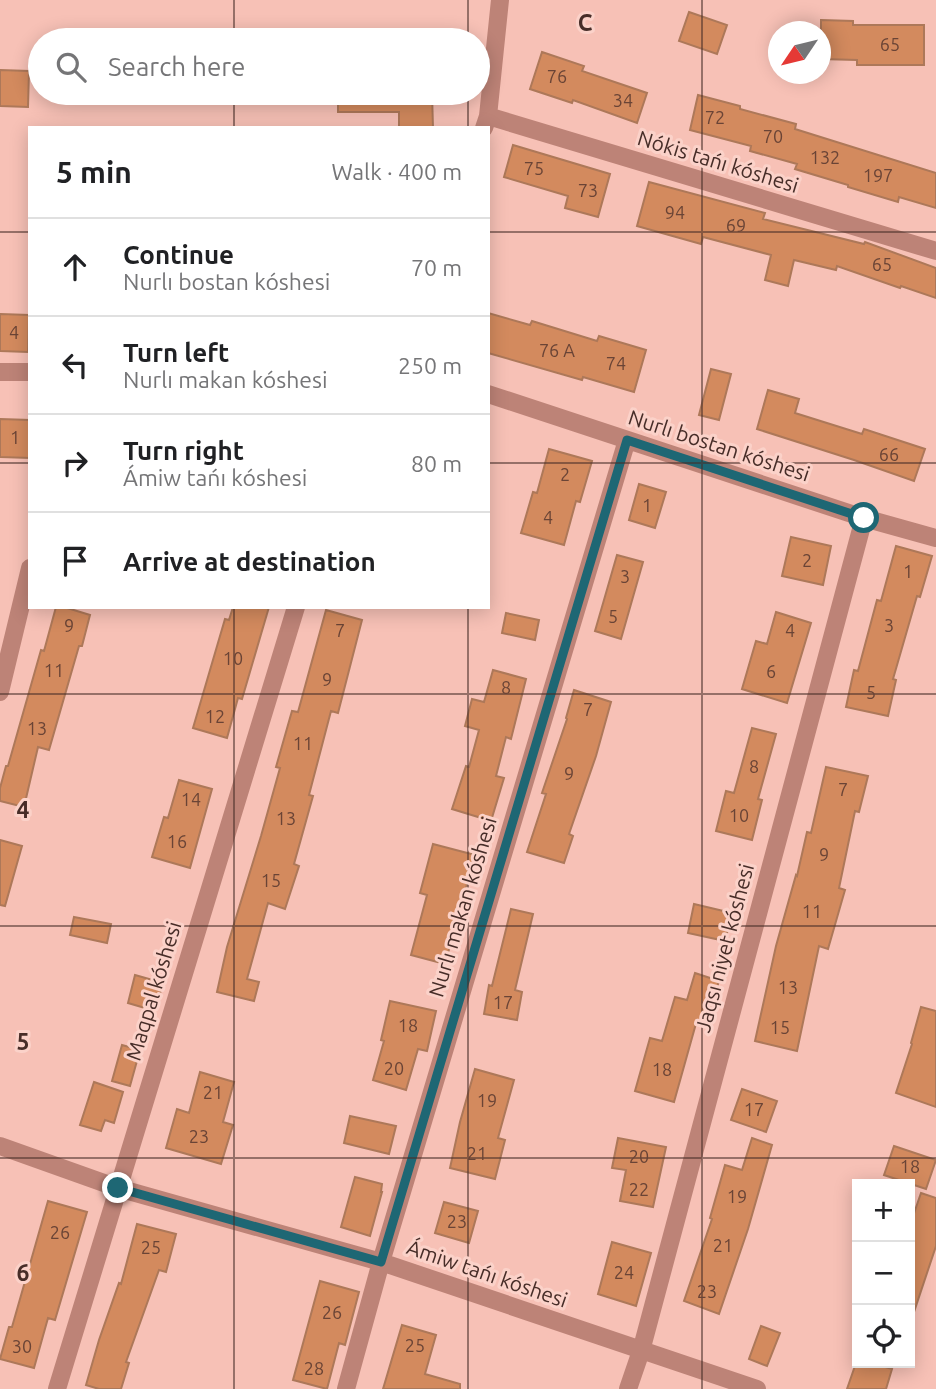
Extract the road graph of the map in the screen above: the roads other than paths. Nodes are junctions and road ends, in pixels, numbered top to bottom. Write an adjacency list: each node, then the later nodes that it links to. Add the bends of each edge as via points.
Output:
1 (500, 0): 2 (street)
2 (490, 87)
3 (486, 122): 4 (street, Nókis tańı kóshesi)
4 (936, 251)
5 (0, 372): 6 (street)
6 (28, 372)
7 (490, 395): 8 (street, Nurlı bostan kóshesi)
8 (627, 440): 9 (street, Nurlı bostan kóshesi); 16 (street, Nurlı makan kóshesi)
9 (864, 518): 10 (street, Nurlı bostan kóshesi); 17 (street, Jaqsı niyet kóshesi)
10 (936, 538)
11 (28, 576): 13 (street)
12 (295, 609): 15 (street, Maqpal kóshesi)
13 (0, 692)
14 (0, 1146): 15 (street, Ámiw tańı kóshesi)
15 (118, 1188): 16 (street, Ámiw tańı kóshesi); 18 (street, Maqpal kóshesi)
16 (381, 1262): 17 (street, Ámiw tańı kóshesi); 19 (street, Nurlı makan kóshesi)
17 (641, 1350): 20 (street, Jaqsı niyet kóshesi); 21 (street, Ámiw tańı kóshesi)
18 (57, 1389)
19 (346, 1389)
20 (628, 1389)
21 (757, 1389)

